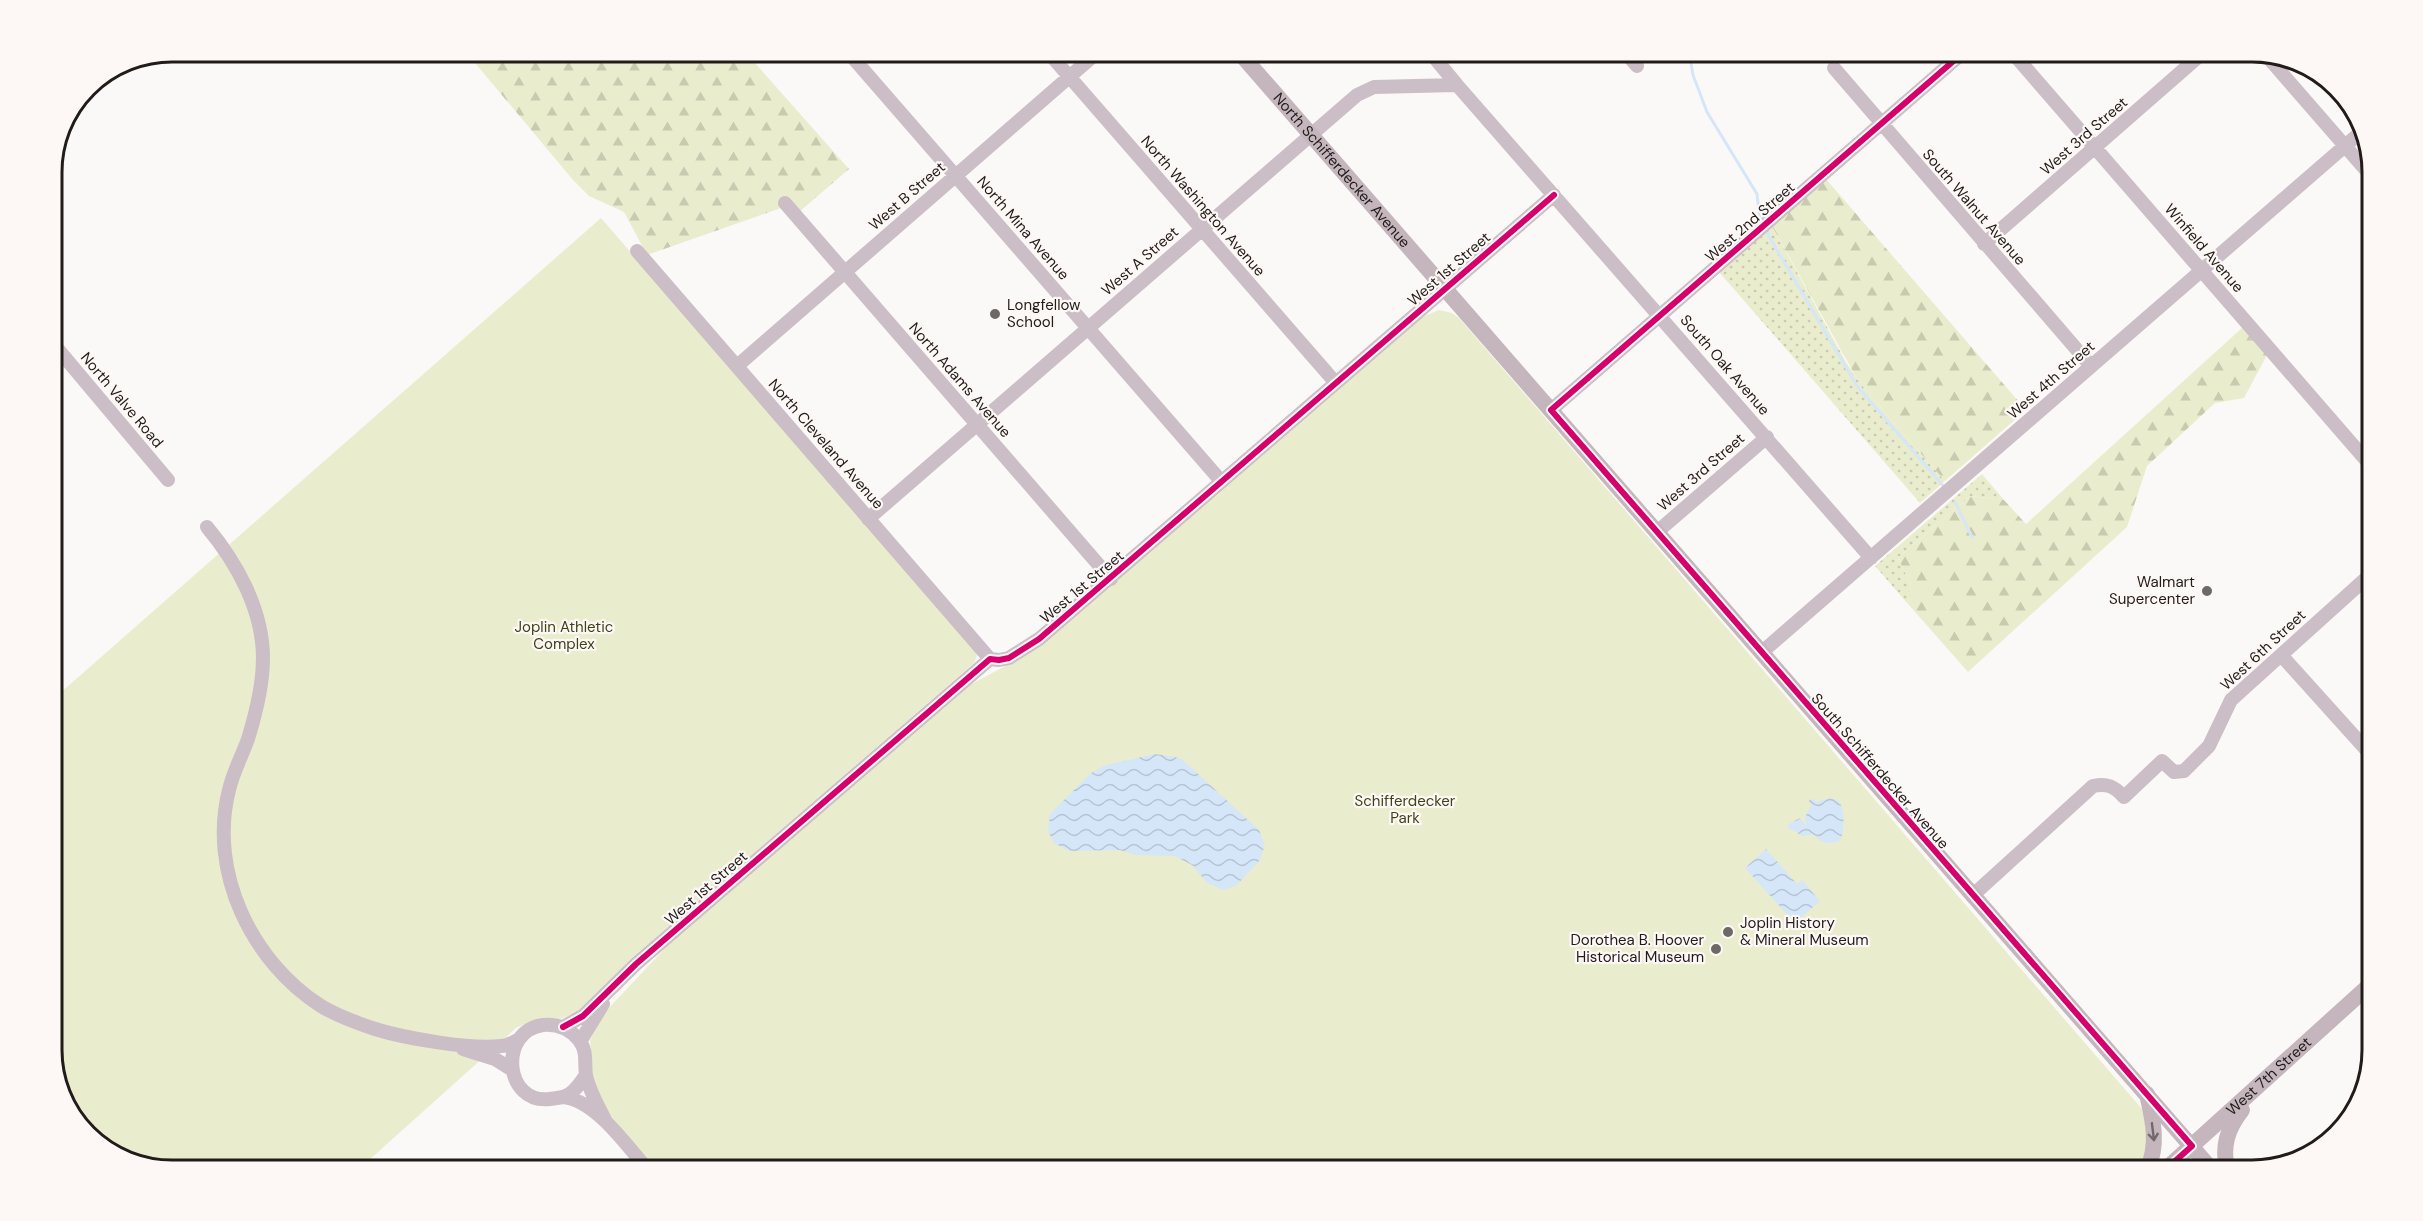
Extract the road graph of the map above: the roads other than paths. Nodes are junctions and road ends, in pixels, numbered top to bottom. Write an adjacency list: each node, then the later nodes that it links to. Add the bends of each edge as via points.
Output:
1 (857, 62): 21 (street, North Mina Avenue)
2 (1056, 62): 13 (street, North Washington Avenue)
3 (1086, 62): 13 (street, West B Street)
4 (1247, 62): 16 (main road, North Schifferdecker Avenue)
5 (1438, 62): 14 (street, South Oak Avenue)
6 (1634, 62): 11 (street)
7 (1952, 62): 15 (street, West 2nd Street)
8 (2020, 62): 19 (street, Winfield Avenue)
9 (2193, 62): 19 (street, West 3rd Street)
10 (2273, 64): 18 (street)
11 (1637, 66)
12 (1834, 68): 15 (street, South Walnut Avenue)
13 (1069, 77): 21 (street, West B Street); 24 (street, North Washington Avenue)
14 (1457, 85): 16 (street, West A Street, via 1374,87 1357,95); 22 (street, South Oak Avenue)
15 (1880, 124): 25 (street, South Walnut Avenue); 30 (street, West 2nd Street)
16 (1310, 135): 24 (street, West A Street); 29 (main road, North Schifferdecker Avenue)
17 (2356, 136): 18 (street, West 4th Street)
18 (2345, 146): 20 (street); 27 (street, West 4th Street)
19 (2095, 149): 25 (street, West 3rd Street); 27 (street, Winfield Avenue)
20 (2361, 164)
21 (956, 176): 28 (street, West B Street); 31 (street, North Mina Avenue)
22 (1554, 195): 29 (street, West 1st Street); 30 (street, South Oak Avenue)
23 (785, 203): 28 (street, North Adams Avenue)
24 (1202, 229): 31 (street, West A Street); 35 (street, North Washington Avenue)
25 (1984, 244): 34 (street, South Walnut Avenue)
26 (637, 251): 33 (street, North Cleveland Avenue)
27 (2201, 271): 34 (street, West 4th Street); 39 (street, Winfield Avenue)
28 (844, 273): 33 (street, West B Street); 37 (street, North Adams Avenue)
29 (1445, 288): 35 (street, West 1st Street); 36 (main road, South Schifferdecker Avenue)
30 (1660, 315): 36 (street, West 2nd Street); 38 (street, South Oak Avenue)
31 (1088, 328): 37 (street, West A Street); 41 (street, North Mina Avenue)
32 (62, 354): 40 (street, North Valve Road)
33 (737, 366): 42 (street, North Cleveland Avenue)
34 (2091, 366): 45 (street, West 4th Street)
35 (1335, 382): 41 (street, West 1st Street)
36 (1551, 410): 44 (main road, South Schifferdecker Avenue)
37 (977, 425): 42 (street, West A Street); 46 (street, North Adams Avenue)
38 (1767, 437): 44 (street, West 3rd Street); 45 (street, South Oak Avenue)
39 (2361, 455)
40 (168, 480)
41 (1221, 481): 46 (street, West 1st Street)
42 (868, 519): 50 (street, North Cleveland Avenue)
43 (207, 527): 58 (street, via 241,576 263,657 261,687 248,739 228,791 225,814 226,860 252,936 281,973 322,1007 383,1032)
44 (1657, 532): 48 (main road, South Schifferdecker Avenue)
45 (1871, 558): 48 (street, West 4th Street)
46 (1111, 579): 50 (street, West 1st Street, via 1026,649 1009,658)
47 (2361, 582): 49 (street, West 6th Street)
48 (1762, 652): 52 (main road, South Schifferdecker Avenue)
49 (2281, 655): 51 (street); 52 (street, West 6th Street, via 2231,700 2210,746 2184,771 2174,772 2162,761 2124,796 2112,786 2093,786)
50 (990, 659): 53 (street, West 1st Street, via 636,964)
51 (2362, 745)
52 (1972, 896): 61 (main road, South Schifferdecker Avenue)
53 (612, 989): 55 (street, West 1st Street, via 583,1016); 57 (street, West 1st Street)
54 (2362, 992): 62 (main road, West 7th Street)
55 (563, 1027): 56 (street, via 538,1026); 57 (street)
56 (518, 1040): 58 (street, via 503,1046); 59 (street)
57 (580, 1042): 60 (street, via 586,1054)
58 (450, 1044): 59 (street, via 495,1059)
59 (511, 1069): 63 (street, via 516,1083 527,1094 541,1100)
60 (586, 1075): 63 (street, via 571,1093); 64 (street)
61 (2147, 1093): 65 (main road, South Schifferdecker Avenue); 67 (main road, one-way to 67, via 2155,1142)
62 (2251, 1093): 65 (main road, West 7th Street); 70 (main road, via 2226,1134)
63 (562, 1097): 64 (street, via 580,1101)
64 (606, 1122): 66 (street)
65 (2192, 1146): 68 (main road, West 7th Street); 69 (main road, South Schifferdecker Avenue)
66 (639, 1160)
67 (2152, 1160)
68 (2176, 1160)
69 (2204, 1160)
70 (2226, 1160)

